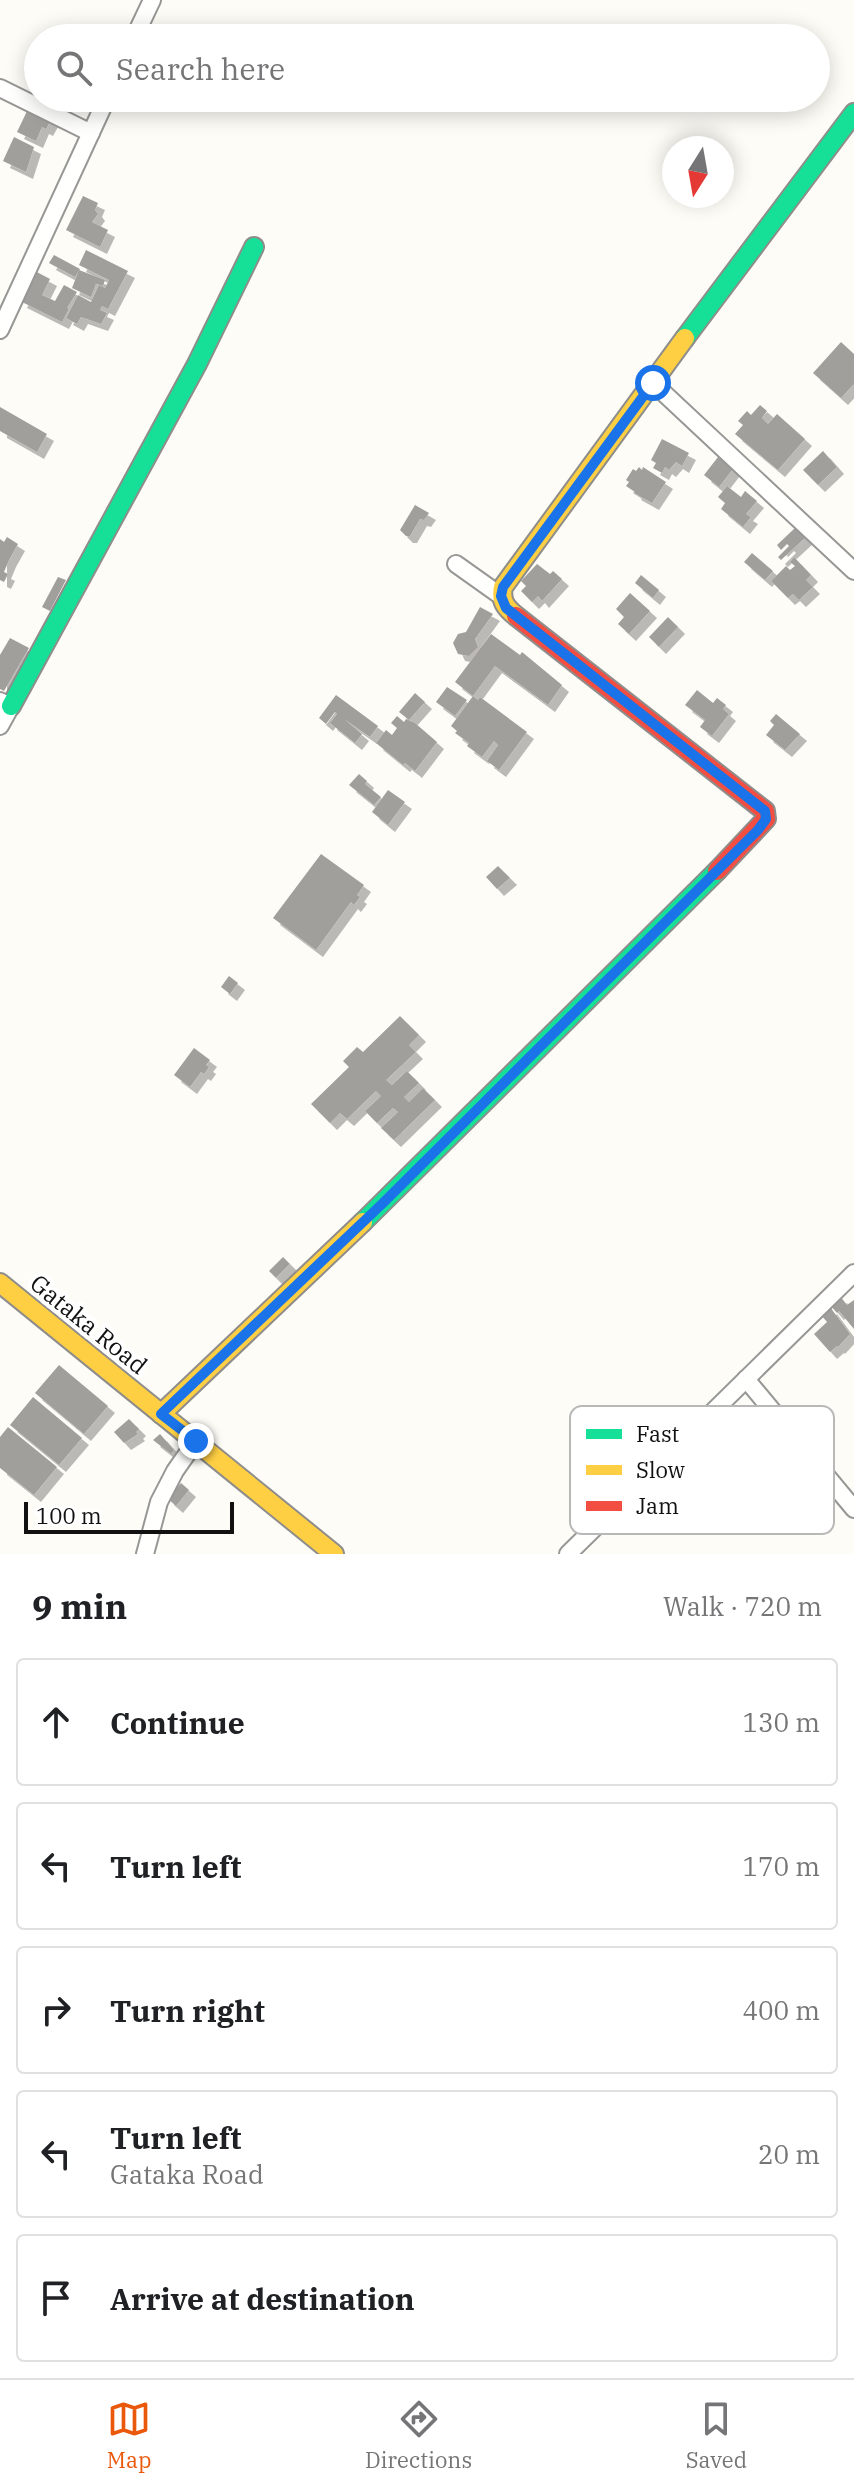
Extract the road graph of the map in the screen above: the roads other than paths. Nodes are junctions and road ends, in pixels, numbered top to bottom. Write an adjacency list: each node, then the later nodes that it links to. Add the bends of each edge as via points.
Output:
1 (152, 0): 2 (street)
2 (141, 24)
3 (0, 88): 4 (street)
4 (24, 100)
5 (49, 112): 8 (street)
6 (101, 112): 8 (street)
7 (854, 113): 11 (street)
8 (91, 133): 10 (street)
9 (254, 247): 15 (street, via 197,364)
10 (0, 330)
11 (653, 383): 13 (street); 14 (street)
12 (456, 564): 14 (street)
13 (854, 571)
14 (501, 596): 22 (street, via 506,608 765,811 766,819 382,1204)
15 (5, 703): 16 (street)
16 (0, 726)
17 (854, 1273): 19 (street)
18 (0, 1283): 22 (street, Gataka Road)
19 (746, 1379): 20 (street); 21 (street)
20 (719, 1406)
21 (768, 1406)
22 (161, 1414): 23 (street, Gataka Road)
23 (196, 1441): 27 (street, via 159,1502); 28 (street, Gataka Road)
24 (834, 1485): 25 (street)
25 (854, 1509)
26 (588, 1534): 29 (street)
27 (145, 1554)
28 (334, 1554)
29 (568, 1554)

